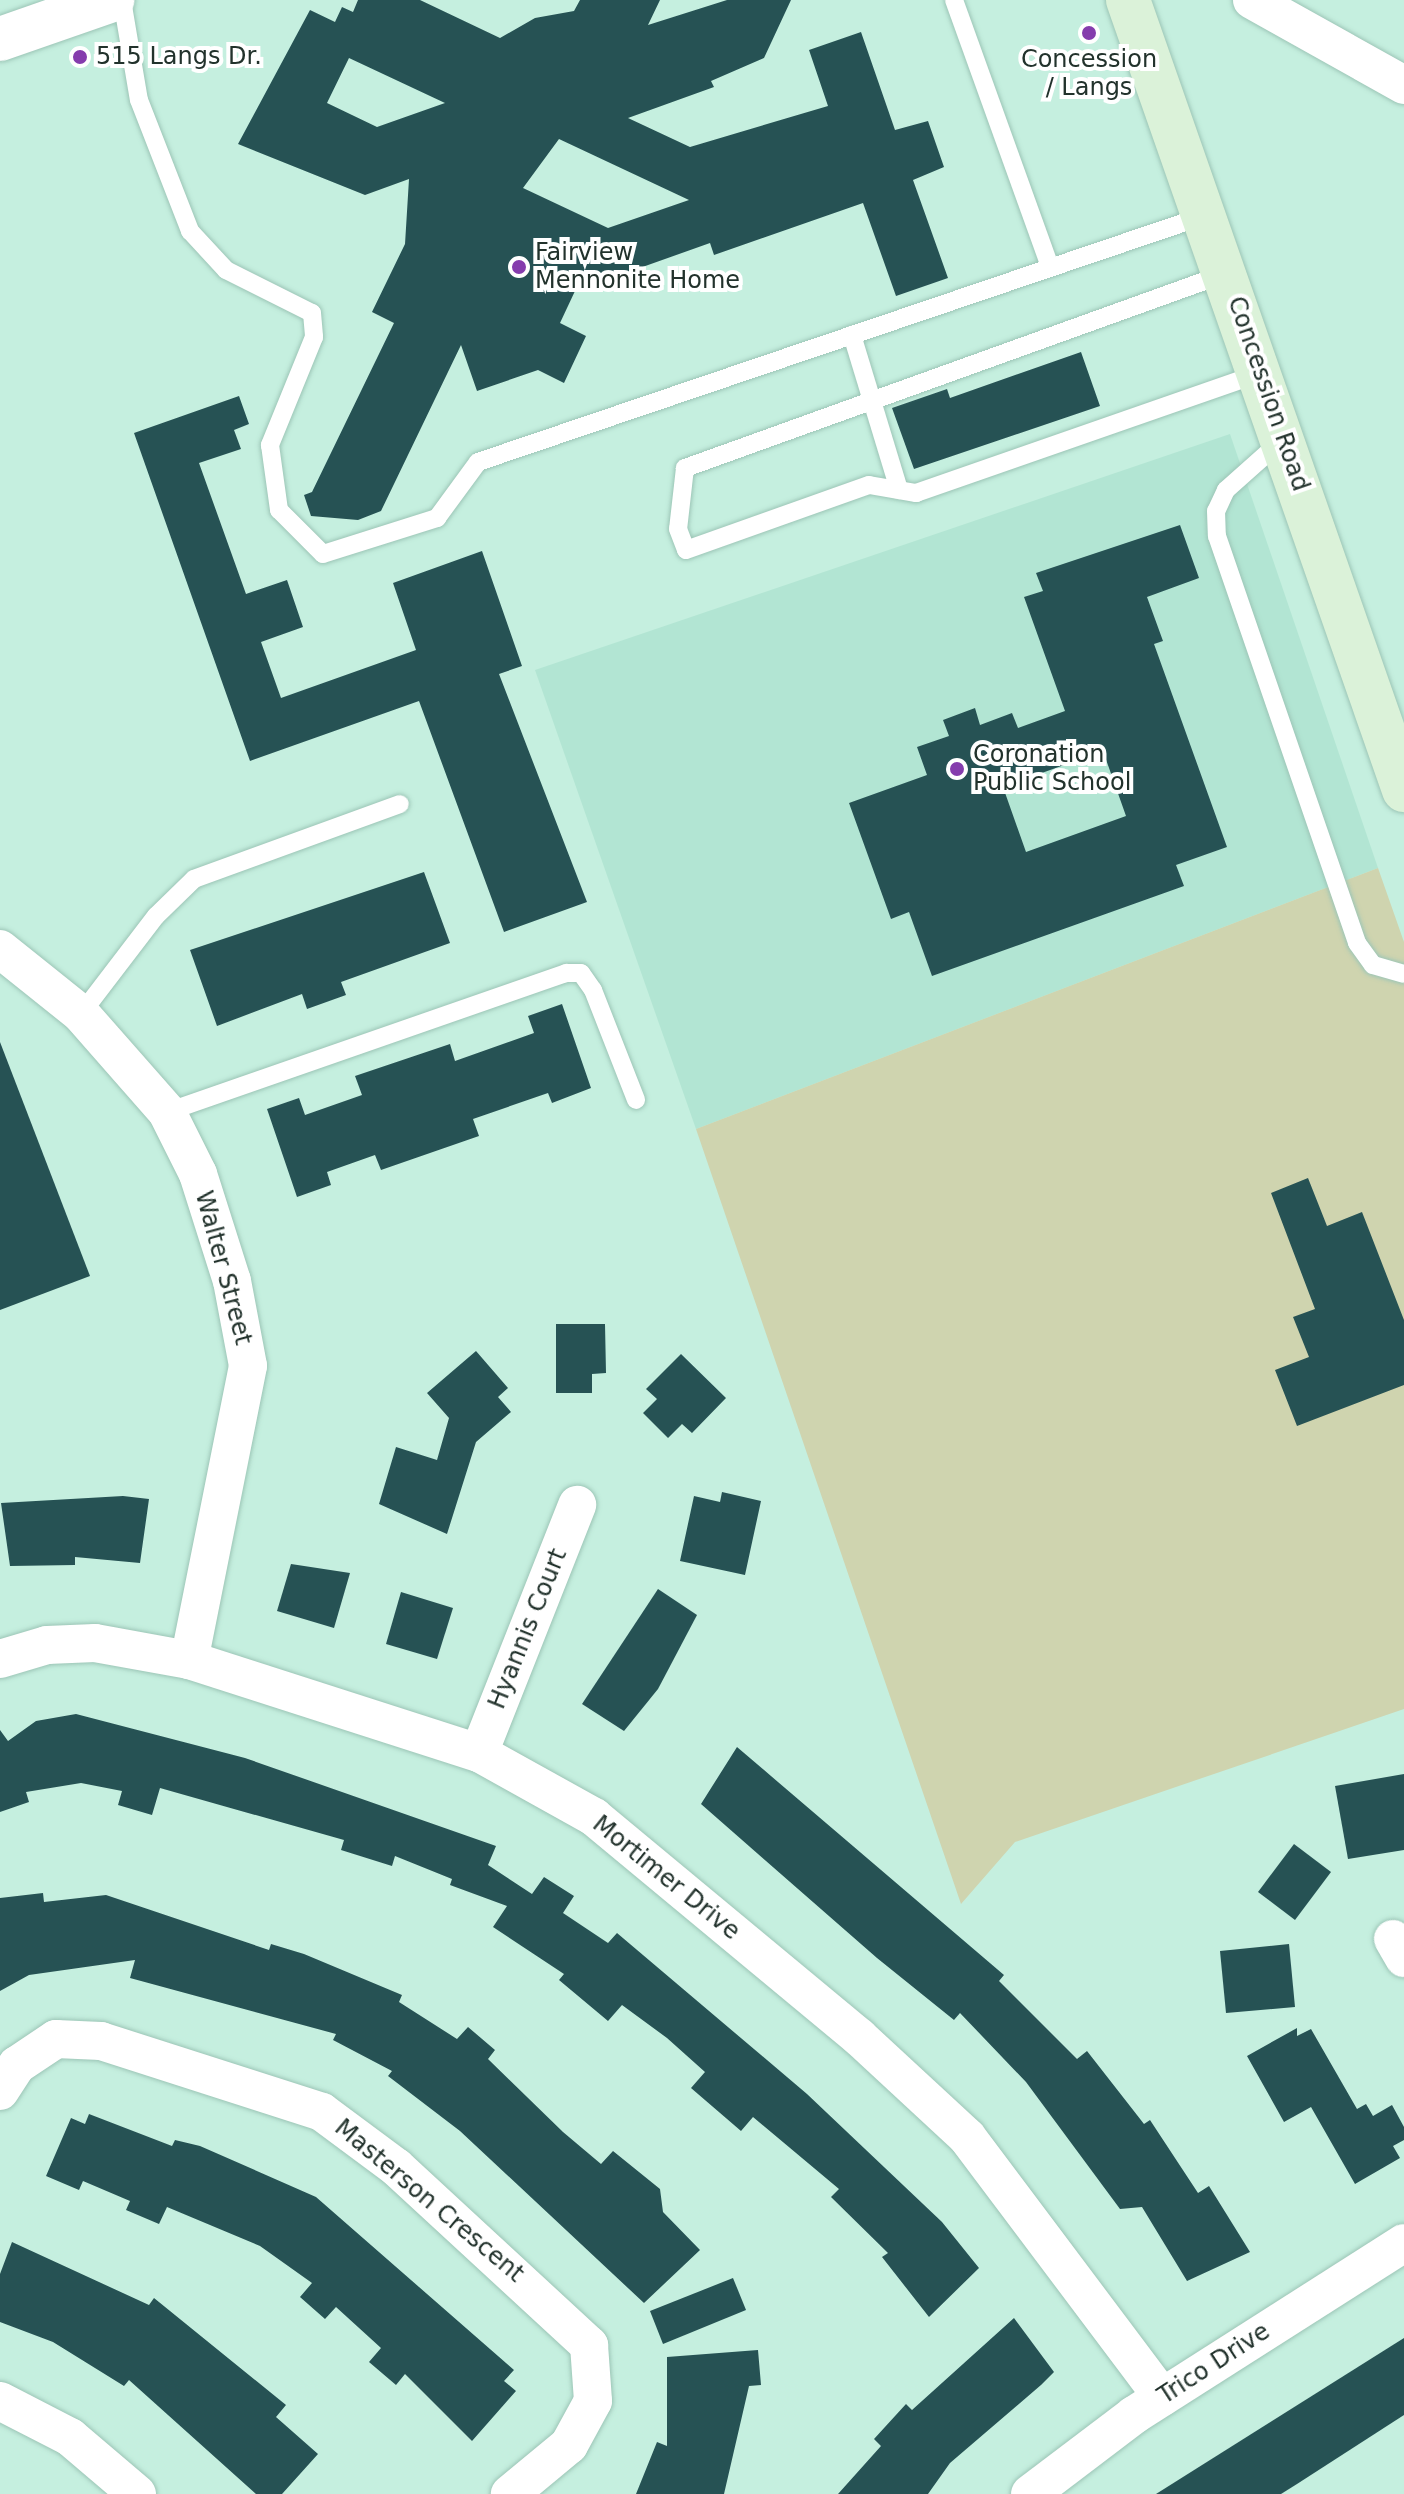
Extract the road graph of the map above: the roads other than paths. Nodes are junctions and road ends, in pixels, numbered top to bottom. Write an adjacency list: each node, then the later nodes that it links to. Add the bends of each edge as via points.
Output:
1 (122, 0): 11 (lane, via 139,100 190,231 226,270 312,313 314,337 270,445 279,510 323,554 437,518 478,462)
2 (954, 0): 9 (lane)
3 (1128, 0): 8 (main road, Concession Road)
4 (1252, 0): 7 (street)
5 (90, 4): 6 (street)
6 (0, 39)
7 (1404, 85)
8 (1206, 215): 9 (lane); 10 (main road, Concession Road)
9 (1050, 267): 11 (lane)
10 (1226, 273): 12 (main road, Concession Road); 13 (lane)
11 (852, 335): 13 (lane)
12 (1260, 373): 14 (main road, Concession Road); 15 (lane, via 916,493)
13 (868, 400): 15 (lane); 15 (lane, via 685,468 678,529 686,550 869,485)
14 (1284, 439): 16 (main road, Concession Road); 19 (lane, via 1226,490 1216,511 1217,536 1357,943 1373,965)
15 (899, 490)
16 (1404, 790)
17 (400, 804): 20 (lane, via 194,879 156,916)
18 (0, 949): 20 (street, Walter Street)
19 (1404, 974)
20 (81, 1014): 22 (street, Walter Street)
21 (636, 1100): 22 (lane, via 593,990 581,973 566,973)
22 (167, 1112): 25 (street, Walter Street, via 198,1174 224,1254 248,1366)
23 (577, 1505): 26 (street, Hyannis Court)
24 (0, 1659): 25 (street, Mortimer Drive, via 47,1645 95,1643)
25 (189, 1660): 26 (street, Mortimer Drive)
26 (479, 1753): 29 (street, Mortimer Drive, via 594,1817 859,2037 967,2137)
27 (0, 2091): 32 (street, Masterson Crescent, via 17,2065 56,2039 101,2041 322,2112 396,2167 589,2345 593,2401 569,2445)
28 (1404, 2243): 29 (street, Trico Drive)
29 (1162, 2397): 33 (street, Trico Drive)
30 (0, 2401): 31 (street, via 70,2437)
31 (137, 2494)
32 (510, 2494)
33 (1030, 2494)

